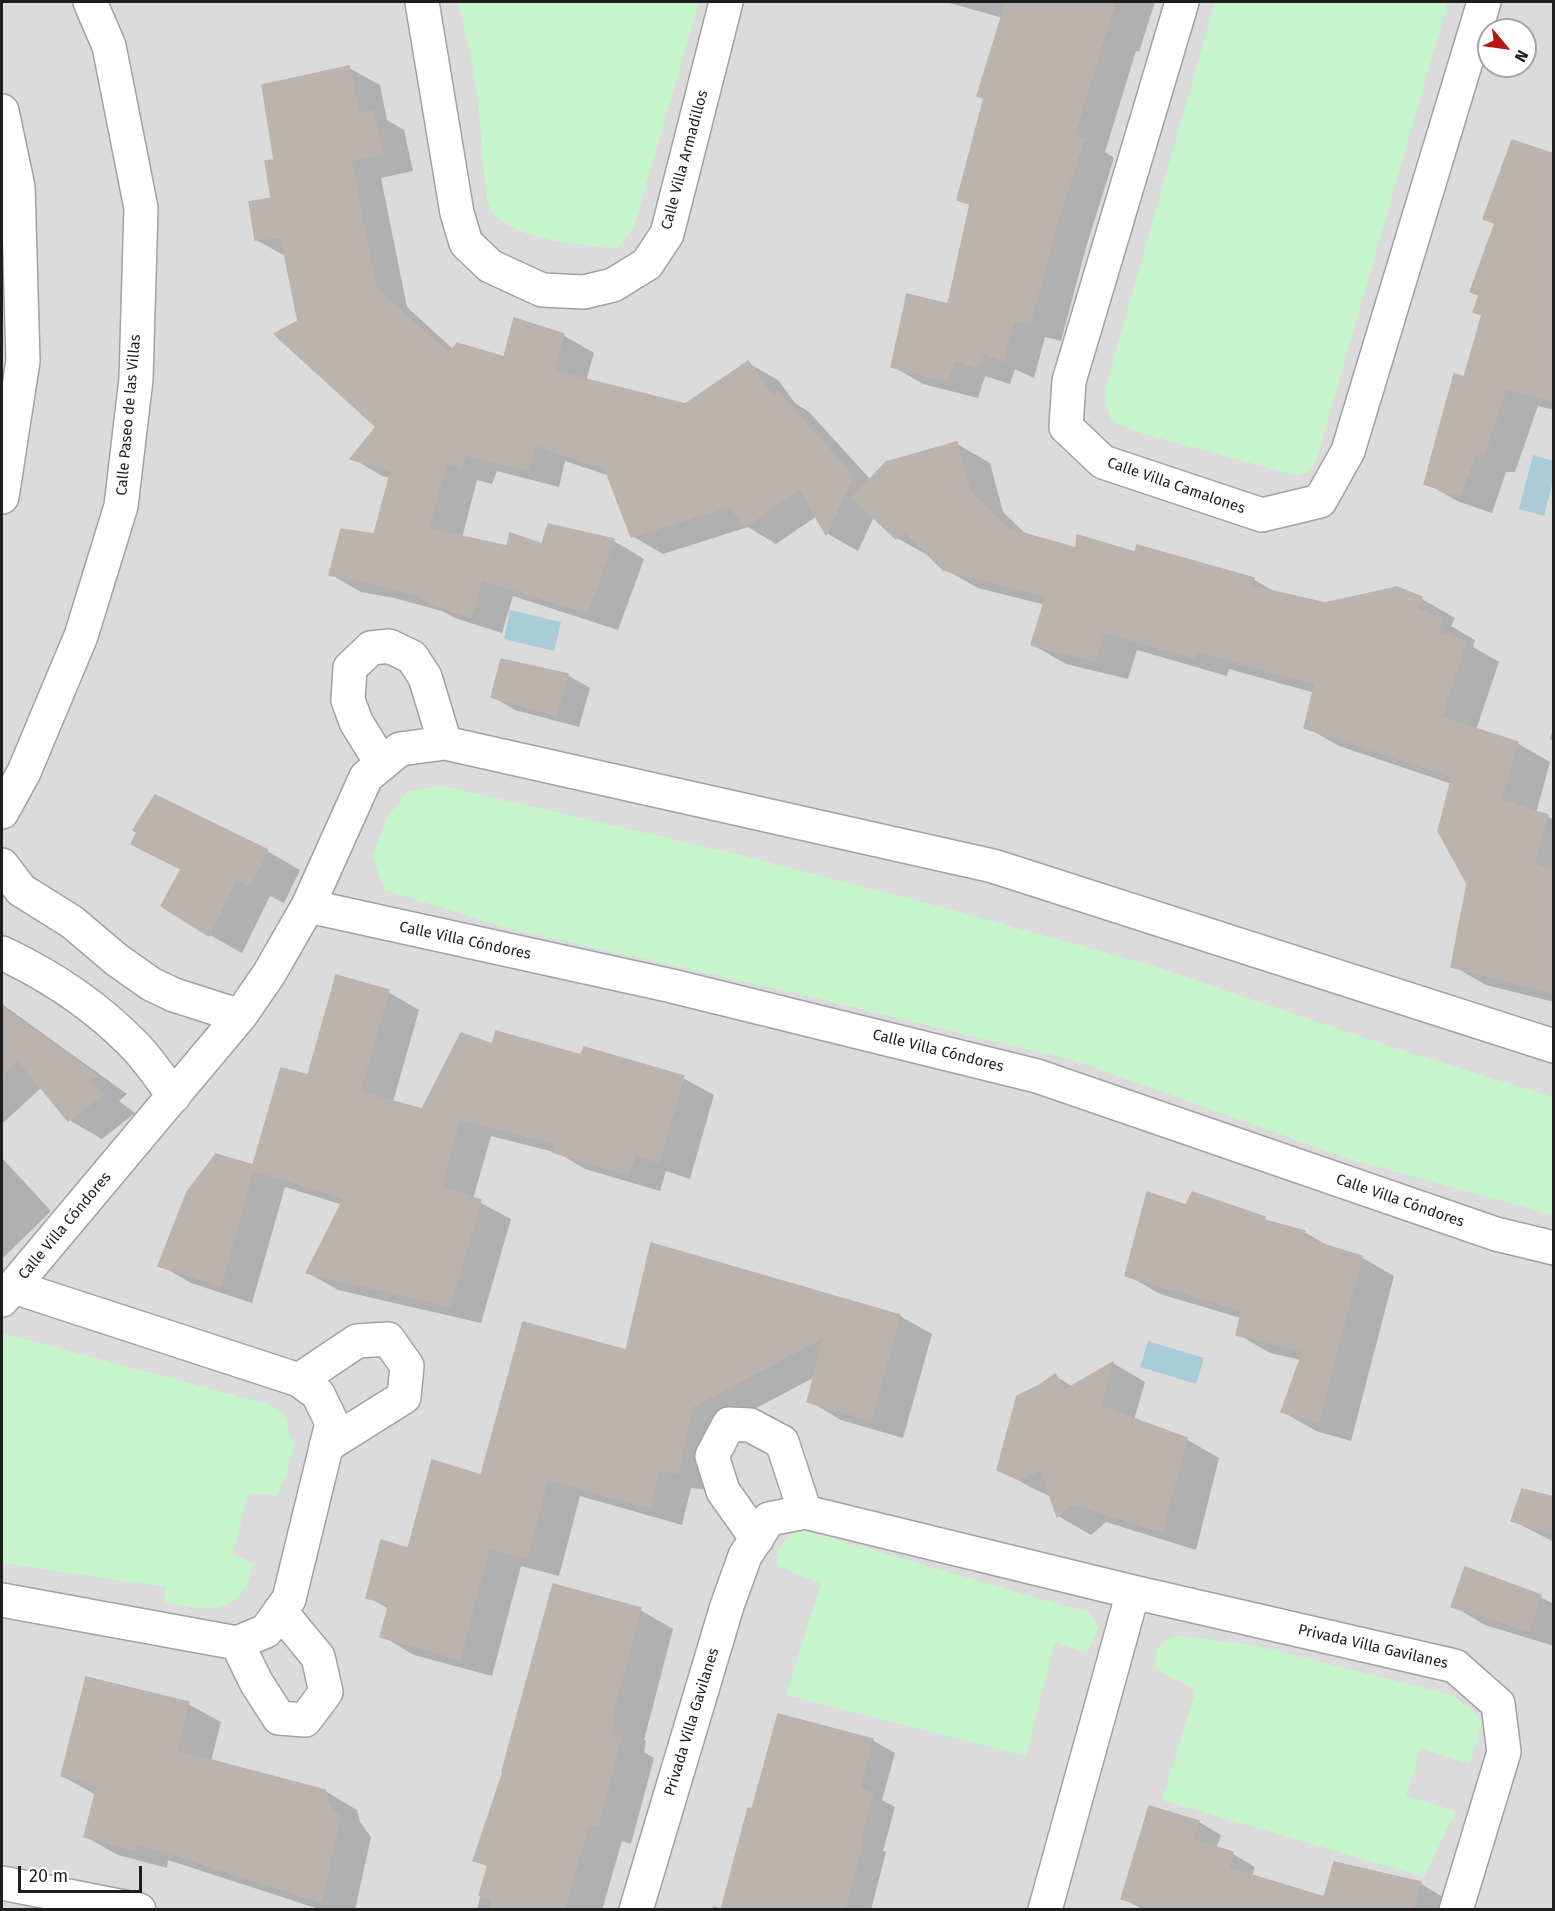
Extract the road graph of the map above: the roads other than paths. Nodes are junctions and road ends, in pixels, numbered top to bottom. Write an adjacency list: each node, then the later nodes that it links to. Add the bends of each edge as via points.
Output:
1 (90, 2): 10 (street, Calle Paseo de las Villas, via 109,46 141,208 136,379 121,506 88,615 24,772)
2 (422, 2): 3 (street, Calle Villa Armadillos, via 457,213 466,243 490,266 542,290 584,292 613,285 646,264 667,234)
3 (726, 2)
4 (1182, 2): 5 (street, Calle Villa Camalones, via 1069,381 1066,427 1103,462 1262,515 1320,501 1348,451)
5 (1484, 2)
6 (2, 111): 7 (street, via 18,187 23,361)
7 (2, 497)
8 (446, 743): 9 (street, Calle Villa Cóndores, via 400,749); 9 (street, via 425,677 412,657 389,646 371,648 350,668 348,700 356,722); 17 (street, Calle Villa Cóndores, via 993,866)
9 (382, 764): 12 (street, Calle Villa Cóndores, via 366,777)
10 (2, 812)
11 (2, 865): 14 (street, via 21,890 72,922)
12 (308, 906): 16 (street, Calle Villa Cóndores); 19 (street, Calle Villa Cóndores, via 672,986 1038,1076 1496,1234)
13 (2, 953): 15 (street, via 35,968)
14 (117, 960): 15 (street); 16 (street, via 150,984 174,995)
15 (87, 1002): 18 (street, via 134,1046)
16 (240, 1016): 18 (street, Calle Villa Cóndores)
17 (1554, 1046)
18 (174, 1096): 20 (street, Calle Villa Cóndores)
19 (1554, 1248)
20 (8, 1294): 21 (street, Calle Villa Cóndores)
21 (298, 1380): 22 (street, Calle Villa Cóndores, via 318,1394 332,1423); 22 (street, via 357,1341 388,1339 407,1366 404,1397)
22 (326, 1446): 27 (street, Calle Villa Cóndores, via 289,1599)
23 (805, 1512): 24 (street, Privada Villa Gavilanes, via 769,1519); 24 (street, via 782,1443 750,1425 729,1424 712,1456 723,1491); 25 (street, Privada Villa Gavilanes)
24 (757, 1539): 31 (street, Privada Villa Gavilanes, via 745,1556 727,1606)
25 (1133, 1592): 32 (street); 33 (street, Privada Villa Gavilanes, via 1455,1666 1498,1704 1504,1752)
26 (2, 1600): 28 (street)
27 (280, 1611): 28 (street, Calle Villa Cóndores, via 266,1630); 28 (street, via 318,1657 326,1692 305,1720 279,1718)
28 (237, 1643)
29 (2, 1882): 30 (street)
30 (132, 1909)
31 (636, 1910)
32 (1045, 1910)
33 (1456, 1910)

